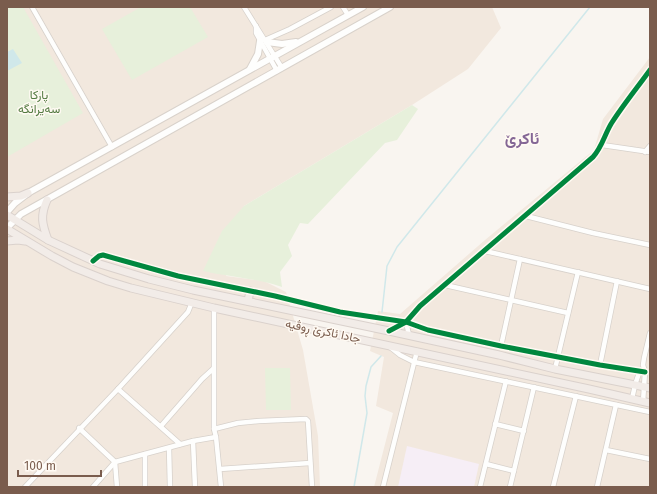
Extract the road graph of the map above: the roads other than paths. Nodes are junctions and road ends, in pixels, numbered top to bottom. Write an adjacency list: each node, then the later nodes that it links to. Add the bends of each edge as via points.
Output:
1 (32, 7): 18 (street)
2 (244, 7): 8 (street, via 256,26 256,33)
3 (331, 7): 8 (street)
4 (344, 7): 7 (street)
5 (363, 7): 7 (main road)
6 (390, 7): 11 (main road)
7 (348, 16): 9 (main road)
8 (264, 41): 9 (main road, via 282,44); 10 (street); 12 (main road)
9 (301, 41): 10 (main road)
10 (272, 57): 11 (street); 12 (main road)
11 (279, 69): 15 (main road)
12 (250, 70): 14 (main road)
13 (650, 70): 16 (street, via 613,122)
14 (140, 132): 15 (main road); 18 (main road)
15 (147, 144): 22 (main road)
16 (602, 146): 19 (street); 24 (street)
17 (650, 146): 19 (street)
18 (112, 147): 20 (main road)
19 (648, 152)
20 (28, 193): 21 (highway); 23 (main road)
21 (7, 197)
22 (47, 200): 25 (main road); 27 (highway, via 42,219)
23 (7, 213): 25 (highway, جادا ئاکرێ ڕوڤیە)
24 (526, 216): 30 (street); 31 (street)
25 (14, 220): 26 (main road); 27 (highway, جادا ئاکرێ ڕوڤیە)
26 (7, 228): 29 (highway, جادا ئاکرێ ڕوڤیە)
27 (48, 240): 33 (highway, جادا ئاکرێ ڕوڤیە)
28 (7, 241): 29 (highway)
29 (25, 241): 41 (highway, جادا ئاکرێ ڕوڤیە, via 108,281)
30 (650, 245)
31 (485, 251): 32 (street); 36 (street)
32 (520, 260): 34 (street); 39 (street)
33 (93, 261): 38 (street, via 103,255 178,276); 40 (highway, جادا ئاکرێ ڕوڤیە, via 149,279)
34 (578, 272): 35 (street); 43 (street)
35 (617, 281): 37 (street); 53 (street)
36 (445, 285): 39 (street); 44 (street)
37 (650, 289)
38 (250, 291): 40 (highway); 44 (street, via 340,312)
39 (512, 300): 43 (street); 49 (street)
40 (248, 301): 45 (highway, جادا ئاکرێ ڕوڤیە)
41 (192, 302): 42 (highway, جادا ئاکرێ ڕوڤیە); 63 (street, via 188,312)
42 (214, 308): 48 (highway, جادا ئاکرێ ڕوڤیە); 55 (street)
43 (568, 313): 51 (street)
44 (406, 322): 45 (street); 47 (street); 49 (street, via 428,330)
45 (389, 331): 47 (highway, جادا ئاکرێ ڕوڤیە)
46 (650, 333): 54 (street)
47 (409, 335): 56 (highway, جادا ئاکرێ ڕوڤیە)
48 (388, 345): 50 (highway, جادا ئاکرێ ڕوڤیە); 52 (street)
49 (500, 346): 51 (street)
50 (417, 351): 52 (street); 65 (highway, جادا ئاکرێ ڕوڤیە)
51 (558, 357): 53 (street); 56 (street)
52 (414, 362): 59 (street); 94 (street)
53 (600, 365): 57 (street)
54 (643, 365): 57 (street); 58 (street)
55 (213, 369): 70 (street); 72 (street)
56 (555, 369): 60 (highway, جادا ئاکرێ ڕوڤیە)
57 (640, 371): 58 (street); 60 (street)
58 (646, 372): 62 (street)
59 (506, 381): 61 (street); 69 (street)
60 (635, 385): 62 (highway, جادا ئاکرێ ڕوڤیە); 65 (street)
61 (534, 387): 64 (street); 73 (street)
62 (647, 388): 66 (street)
63 (118, 389): 70 (street); 71 (street)
64 (576, 396): 67 (street); 97 (street)
65 (632, 399): 66 (highway, جادا ئاکرێ ڕوڤیە)
66 (647, 403)
67 (616, 405): 68 (street); 78 (street)
68 (650, 412)
69 (495, 424): 73 (street); 83 (street)
70 (161, 426): 76 (street)
71 (80, 428): 81 (street); 86 (street)
72 (214, 429): 74 (street); 82 (street, via 245,422 306,419)
73 (524, 431): 85 (street)
74 (216, 437): 75 (street); 84 (street)
75 (193, 441): 76 (street); 91 (street)
76 (180, 444): 77 (street)
77 (169, 448): 79 (street); 90 (street)
78 (606, 450): 80 (street); 98 (street)
79 (144, 454): 81 (street); 89 (street)
80 (650, 459)
81 (115, 462): 87 (street); 88 (street)
82 (310, 463): 84 (street); 93 (street)
83 (486, 464): 85 (street); 95 (street)
84 (220, 469): 92 (street)
85 (514, 471): 96 (street)
86 (25, 487)
87 (93, 487)
88 (117, 487)
89 (144, 487)
90 (170, 487)
91 (195, 487)
92 (221, 487)
93 (312, 487)
94 (383, 487)
95 (480, 487)
96 (510, 487)
97 (553, 487)
98 (596, 487)

